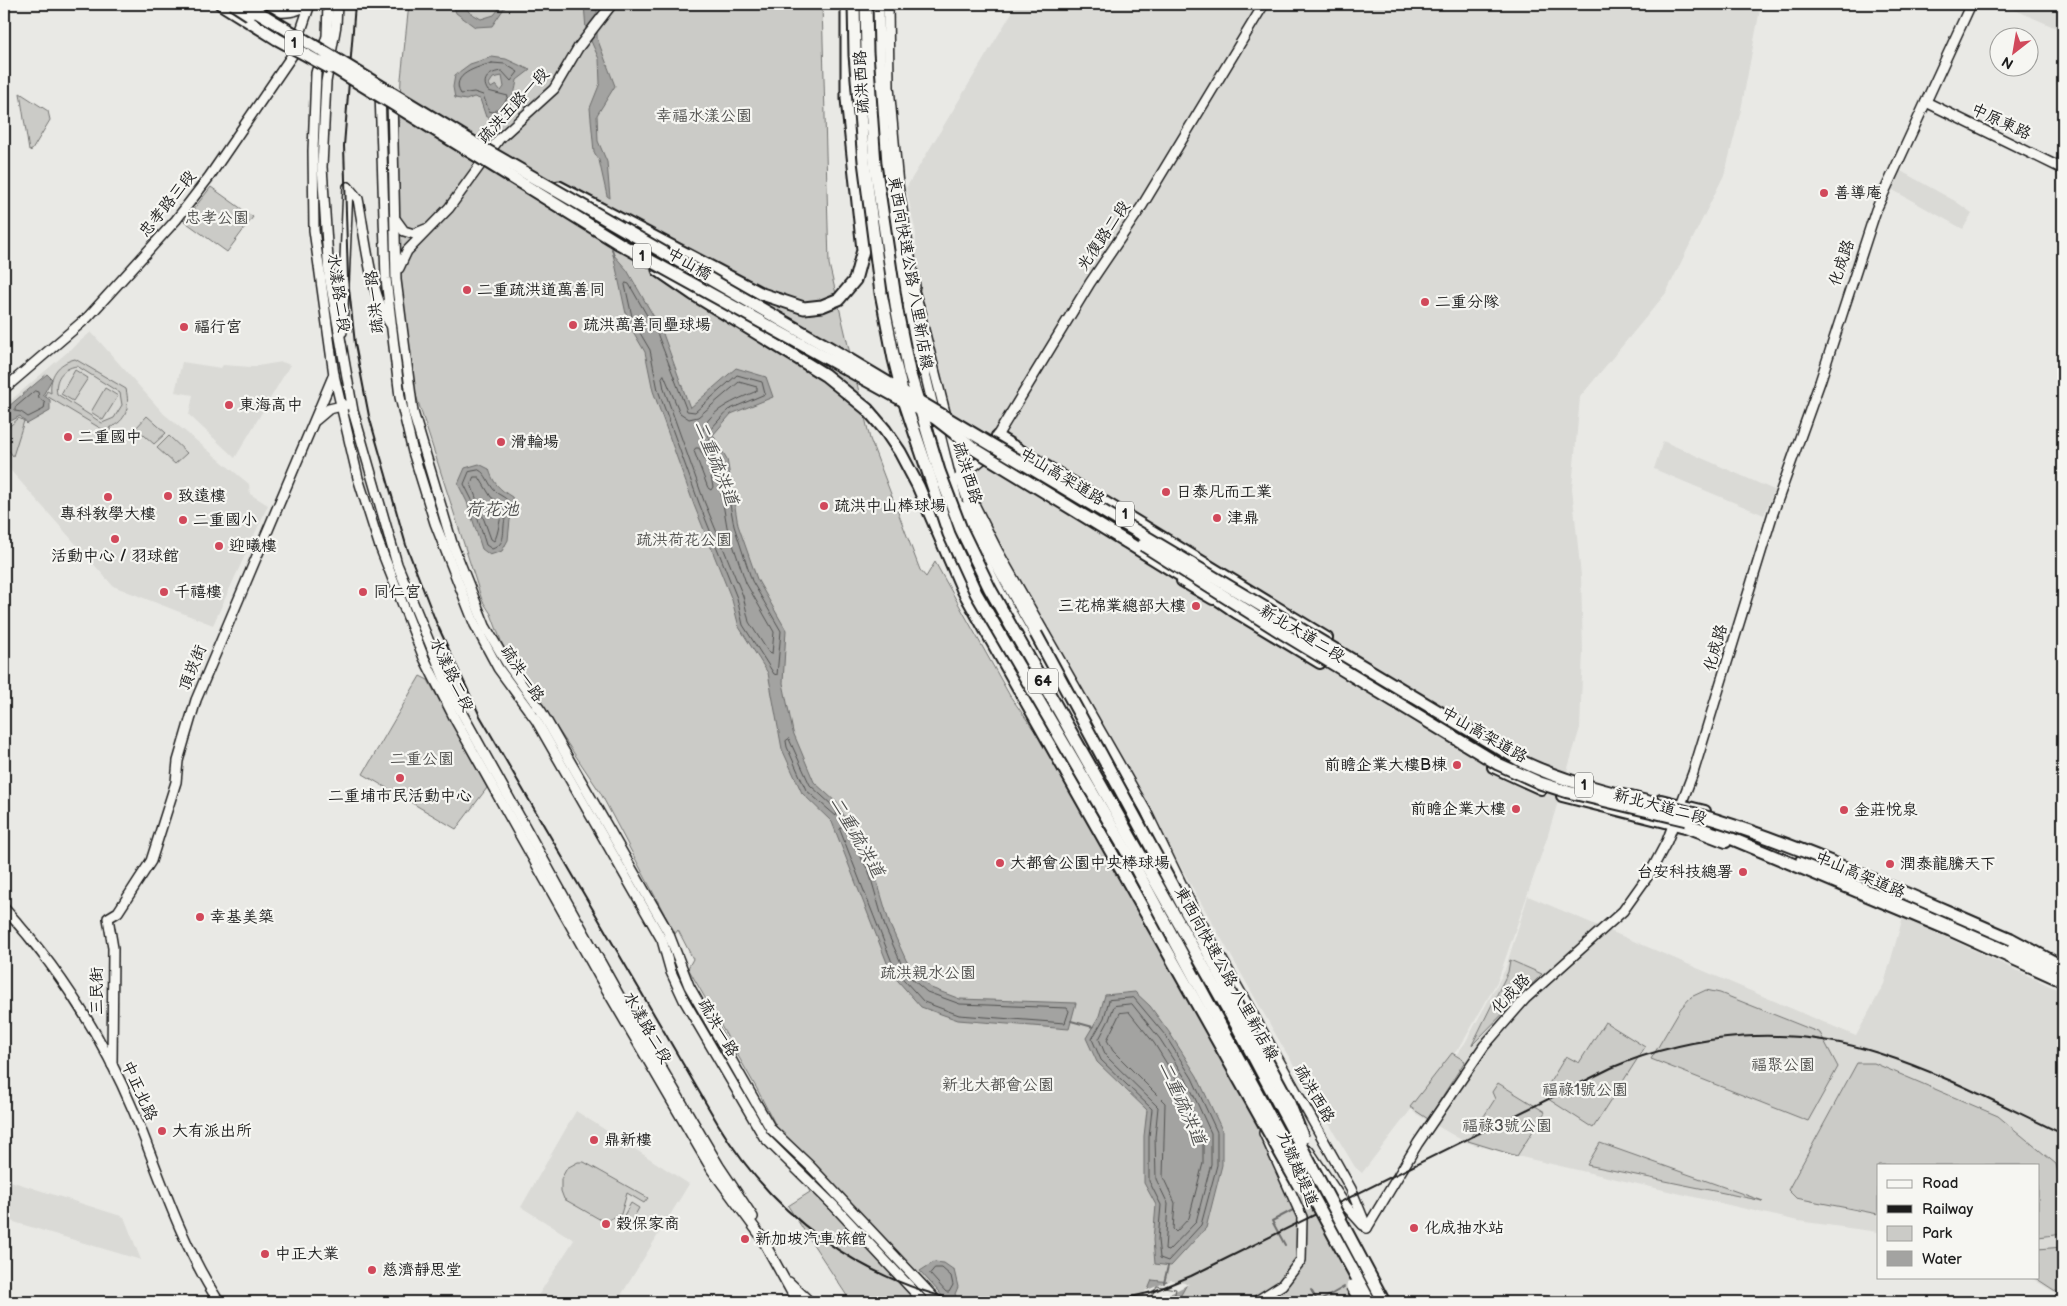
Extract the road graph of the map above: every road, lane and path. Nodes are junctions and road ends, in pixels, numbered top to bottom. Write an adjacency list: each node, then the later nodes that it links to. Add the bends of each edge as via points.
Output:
1 (213, 4): 22 (main road, 1)
2 (221, 4): 24 (highway, 1, bridge, via 277,39)
3 (229, 4): 22 (main road, 1)
4 (232, 4): 24 (highway, 1, bridge)
5 (254, 4): 19 (main road, 1); 20 (main road, 1); 24 (highway, 1, bridge)
6 (310, 4): 19 (street, via 298,11); 20 (street, 忠孝路三段)
7 (328, 4): 21 (street)
8 (337, 4): 23 (street, via 334,43)
9 (612, 4): 29 (street, 疏洪五路一段, via 599,18 554,89 500,139 449,208)
10 (847, 4): 26 (highway, bridge, via 847,99 863,250 855,280 839,299 822,306 804,308 762,294 586,200)
11 (854, 4): 74 (highway, 東西向快速公路 八里新店線 / 64, bridge, via 855,65 881,293 905,403 949,534 980,602 1128,854)
12 (858, 4): 36 (highway, via 862,99 876,225 889,275)
13 (866, 4): 63 (highway, 東西向快速公路 八里新店線 / 64, bridge, via 875,164 897,312 909,371 939,472 961,529 990,589 1231,1016)
14 (874, 4): 36 (street, 疏洪西路, via 877,98 889,212 900,275)
15 (878, 4): 32 (highway, via 888,163 907,277)
16 (888, 4): 32 (street, 疏洪西路, via 890,87 898,185)
17 (1264, 4): 43 (street, 光復路二段)
18 (1971, 4): 25 (street, 化成路)
19 (277, 12)
20 (300, 35): 21 (main road, 1); 22 (street, 忠孝路三段)
21 (323, 49): 23 (main road, 1)
22 (294, 50): 23 (main road, 1); 38 (street, 忠孝路三段, via 209,177 176,220 88,318)
23 (323, 60): 35 (street, 水漾路二段, via 322,167 329,275); 37 (street, 水漾路二段, via 312,151 314,230)
24 (357, 77): 26 (highway, 中山橋 / 1, bridge); 30 (highway, 中山橋 / 1, bridge)
25 (1926, 102): 27 (street, 中原東路); 50 (street, 化成路, via 1876,210 1818,388 1772,513 1706,735)
26 (511, 164): 41 (highway, 中山橋 / 1, bridge)
27 (2063, 169)
28 (396, 220): 29 (street, via 404,232 414,234); 31 (street, 疏洪一路); 33 (street, 疏洪一路, via 392,96 380,90 386,279)
29 (432, 225): 31 (street, 疏洪五路一段, via 407,251)
30 (620, 244): 41 (highway, 中山橋 / 1, bridge); 56 (highway, bridge, via 693,294 825,375 866,409 885,430 918,486 963,590)
31 (396, 280): 34 (street, 疏洪一路)
32 (920, 314): 45 (street, 疏洪西路)
33 (392, 325): 34 (street); 35 (street, via 382,313 358,198 348,187); 70 (street, 疏洪一路, via 400,397 413,452 435,523 475,625 498,668 536,720 662,940 670,972 684,1000 764,1138 834,1206)
34 (402, 325): 71 (street, 疏洪一路, via 413,412 423,450 452,543 485,626 541,711 668,932 689,986 771,1129)
35 (342, 357): 37 (street, 頂崁街); 39 (street, 水漾路二段)
36 (925, 373): 45 (street, 疏洪西路)
37 (334, 375): 40 (street, 水漾路二段); 42 (street, 頂崁街)
38 (4, 389)
39 (351, 404): 40 (street, 頂崁街); 65 (street, 水漾路二段, via 397,564 449,690 622,1001 719,1166 758,1225)
40 (341, 406): 42 (street, 頂崁街, via 320,414); 65 (street, 水漾路二段, via 358,478 379,544 424,658 599,976 712,1170)
41 (935, 414): 46 (highway, 中山高架道路 / 1, bridge); 47 (highway, bridge, via 990,437); 48 (highway, bridge, via 976,450); 51 (highway, 中山高架道路 / 1, bridge, via 1498,764 1540,784)
42 (312, 426): 55 (street, 頂崁街, via 196,700 152,861 118,912)
43 (997, 436): 44 (street, 光復路二段); 47 (main road, 1, via 1240,583)
44 (983, 459): 45 (street, 光復路二段); 48 (main road, 1)
45 (956, 480): 53 (street, 疏洪西路, via 1146,811); 53 (street, 疏洪西路, via 972,536 994,580 1110,779); 56 (highway, bridge, via 976,574 1113,824); 63 (highway, bridge, via 982,536 1287,1098)
46 (1188, 563): 49 (highway, bridge, via 1323,650 1527,770 1578,787); 58 (highway, 中山高架道路 / 1, bridge, via 1327,643 1511,756 1540,770 1574,783 1716,820 1780,843 2011,939)
47 (1252, 594): 49 (main road, 新北大道二段 / 1, via 1510,750 1560,774)
48 (1238, 613): 52 (main road, 新北大道二段 / 1, via 1518,780 1581,801)
49 (1612, 789): 50 (main road, 新北大道二段 / 1)
50 (1682, 804): 52 (street, 化成路); 57 (main road, 新北大道二段 / 1, via 1770,835 2003,932)
51 (1687, 820): 59 (highway, via 1752,840 1902,900); 60 (highway, 中山高架道路 / 1)
52 (1674, 824): 61 (main road, 新北大道二段 / 1, via 1868,899); 64 (street, 化成路, via 1650,873 1623,911 1525,999 1484,1046 1418,1143)
53 (1187, 897): 64 (street, 疏洪西路, via 1351,1189)
54 (4, 908): 62 (street, 中正北路, via 58,974)
55 (108, 918): 62 (street, 三民街, via 113,948)
56 (1165, 948): 73 (highway, bridge)
57 (2063, 962)
58 (2063, 967)
59 (2063, 974)
60 (2063, 981)
61 (2063, 987)
62 (112, 1065): 67 (street, 中正北路, via 179,1227 206,1283)
63 (1325, 1193): 75 (highway, 東西向快速公路 八里新店線 / 64, bridge)
64 (1367, 1228): 72 (street, 九號越堤道, via 1346,1206 1287,1118 1278,1118 1268,1124 1264,1133 1267,1144 1302,1217 1301,1260 1282,1284)
65 (760, 1235): 66 (street, 水漾路二段)
66 (783, 1276): 68 (street, 水漾路二段); 69 (street)
67 (219, 1302)
68 (797, 1302)
69 (810, 1302)
70 (924, 1302)
71 (938, 1302)
72 (1256, 1302)
73 (1361, 1302)
74 (1370, 1302)
75 (1384, 1302)

